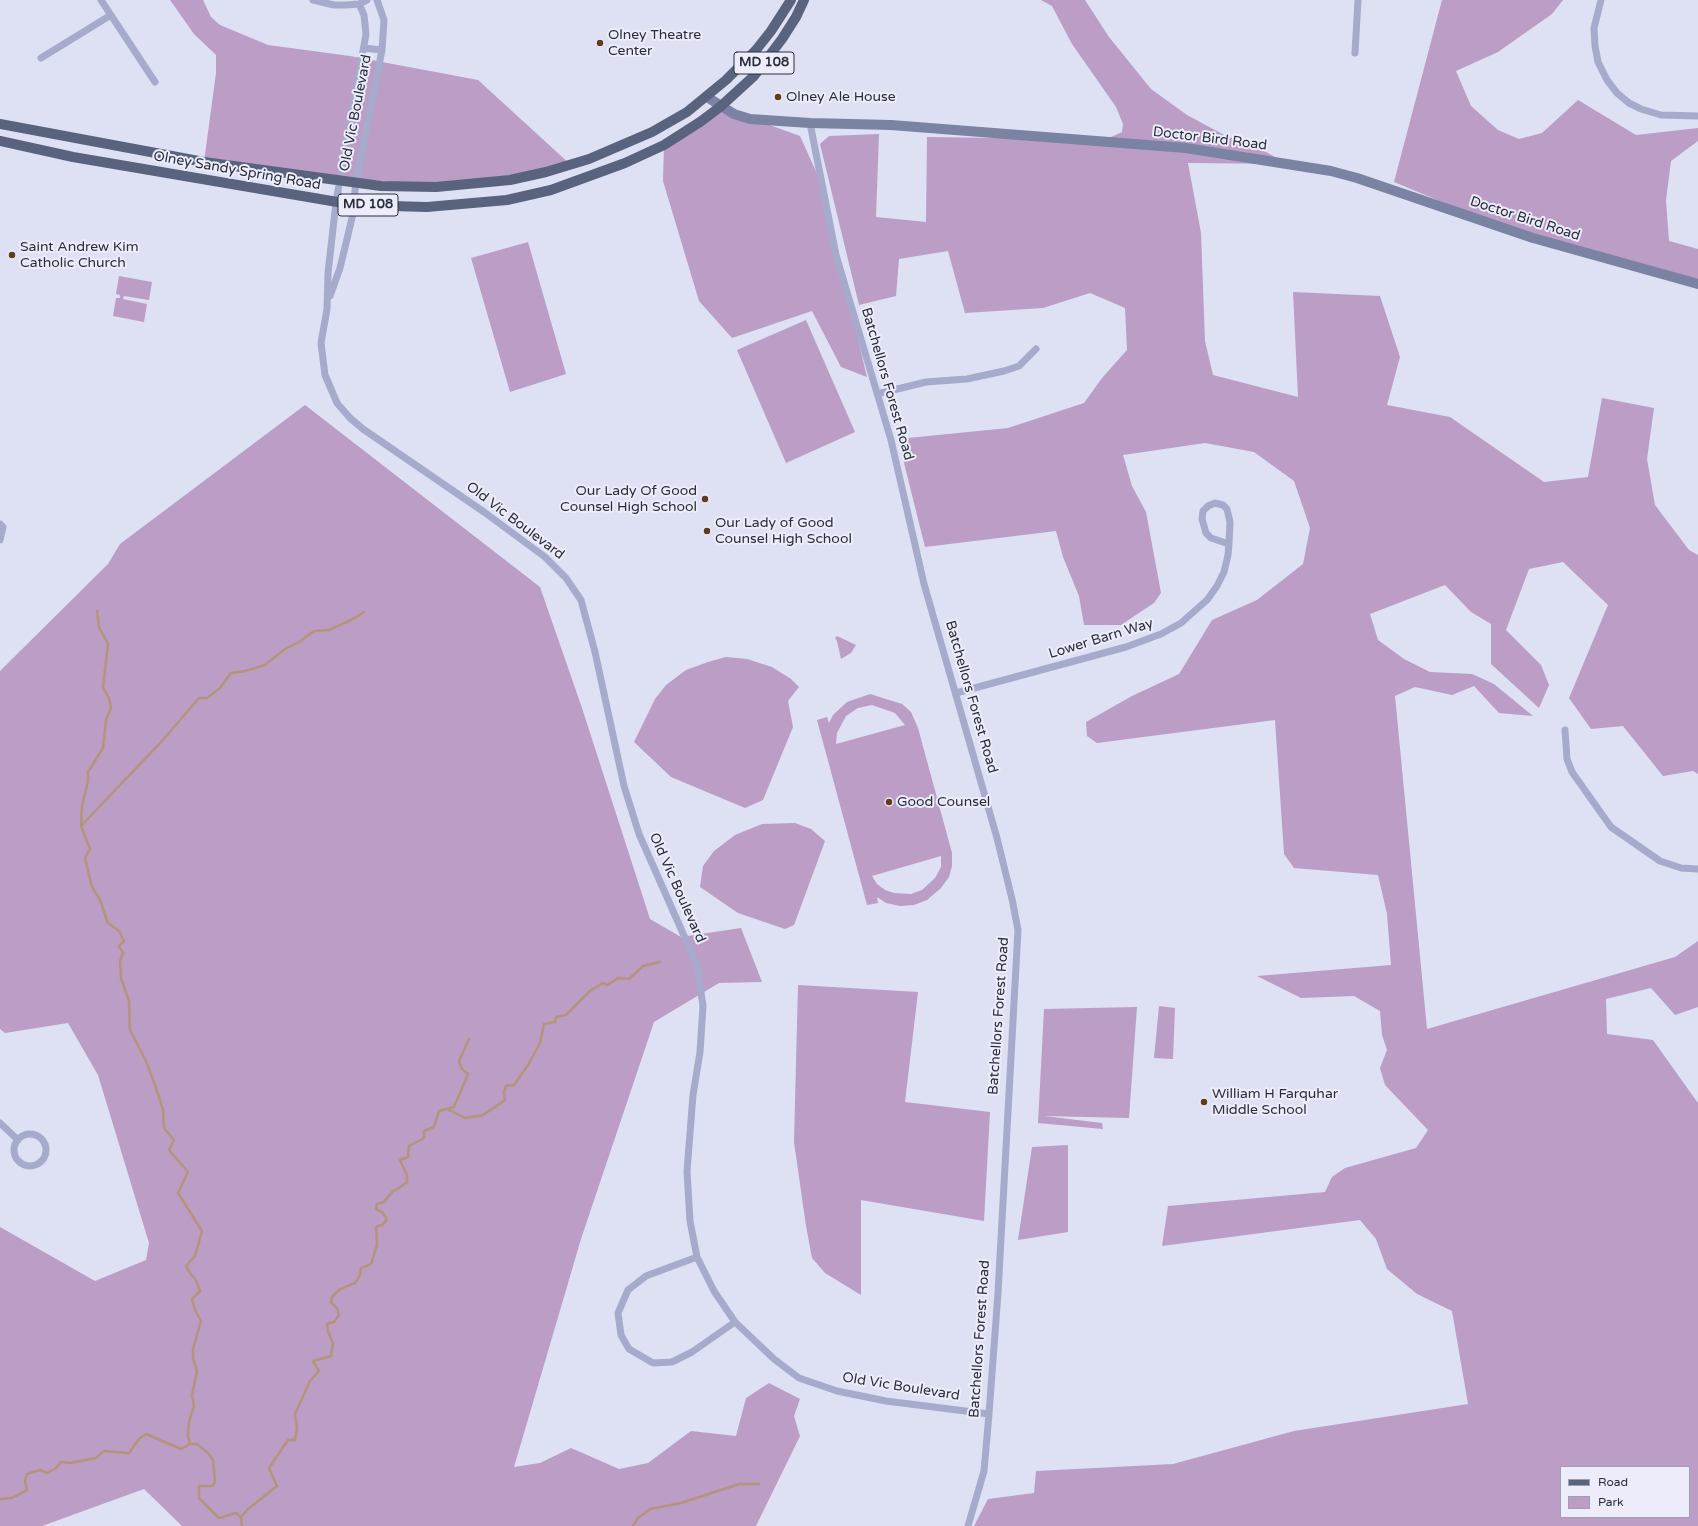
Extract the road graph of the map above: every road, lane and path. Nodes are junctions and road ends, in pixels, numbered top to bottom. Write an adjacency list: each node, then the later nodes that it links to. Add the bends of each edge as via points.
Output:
1 (102, 0): 10 (street)
2 (313, 0): 9 (street, via 334,5)
3 (367, 0): 9 (street)
4 (377, 0): 12 (street, Old Vic Boulevard, via 384,20)
5 (792, 0): 16 (main road, Olney Sandy Spring Road / MD 108, via 756,50)
6 (804, 0): 17 (main road, Olney Sandy Spring Road / MD 108, via 796,18 767,60 738,92)
7 (1358, 0): 13 (street)
8 (1601, 0): 18 (street, via 1594,28 1595,46 1598,62 1606,80 1629,103 1641,109 1661,115)
9 (359, 4): 11 (street, Old Vic Boulevard, via 366,24)
10 (111, 15): 14 (street); 15 (street)
11 (364, 48): 12 (street); 22 (street, Old Vic Boulevard)
12 (382, 50): 23 (street, Old Vic Boulevard)
13 (1355, 53)
14 (41, 58)
15 (154, 82)
16 (707, 97): 17 (main road, Doctor Bird Road); 23 (main road, Olney Sandy Spring Road / MD 108, via 688,112 635,140 589,160 546,172 503,181 436,187 381,186)
17 (720, 107): 19 (main road, Doctor Bird Road, via 750,119); 25 (main road, Olney Sandy Spring Road / MD 108, via 664,145 551,190 508,200 474,204 427,207)
18 (1698, 116)
19 (810, 123): 26 (main road, Doctor Bird Road, via 891,125 1186,148 1331,171 1533,238); 29 (street, Batchellors Forest Road, via 836,255)
20 (0, 124): 22 (main road, Olney Sandy Spring Road / MD 108, via 204,162)
21 (0, 141): 24 (main road, Olney Sandy Spring Road / MD 108, via 73,157)
22 (340, 180): 23 (main road, Olney Sandy Spring Road / MD 108); 24 (street, Old Vic Boulevard)
23 (356, 182): 25 (street, Old Vic Boulevard)
24 (336, 202): 25 (main road, Olney Sandy Spring Road / MD 108); 27 (street, Old Vic Boulevard, via 328,273)
25 (355, 205): 27 (street, Old Vic Boulevard, via 340,268)
26 (1698, 284)
27 (328, 301): 38 (street, Old Vic Boulevard, via 321,343 323,359 330,388 344,410 363,429 545,557 566,578 581,600 624,786 639,834 696,965 703,1006 687,1171 690,1221)
28 (1036, 350): 29 (street, via 1019,366 1004,371 967,379 926,382)
29 (877, 394): 33 (street, Batchellors Forest Road, via 891,440 924,584)
30 (0, 524): 31 (street, via 3,527)
31 (0, 540)
32 (1229, 544): 32 (street, Lower Barn Way, via 1230,522 1227,509 1215,503 1208,506 1203,511 1202,519 1206,533 1211,538); 33 (street, Lower Barn Way, via 1224,572 1207,600 1181,623 1161,634 1126,647)
33 (956, 693): 40 (street, Batchellors Forest Road, via 997,838 1018,930)
34 (1565, 730): 35 (street, via 1567,759 1572,772 1611,827 1660,861 1681,868)
35 (1698, 869)
36 (0, 1123): 37 (street)
37 (18, 1140): 37 (street, via 14,1148 19,1162 27,1166 40,1163 46,1152 42,1140 30,1135)
38 (697, 1257): 39 (street, Old Vic Boulevard, via 714,1291); 39 (street, via 646,1276 628,1290 618,1313 621,1336 629,1349 653,1364 672,1362 692,1352)
39 (735, 1322): 40 (street, Old Vic Boulevard, via 774,1359 799,1378 837,1391 879,1399)
40 (989, 1414): 41 (street, Batchellors Forest Road, via 984,1471)
41 (968, 1526)

